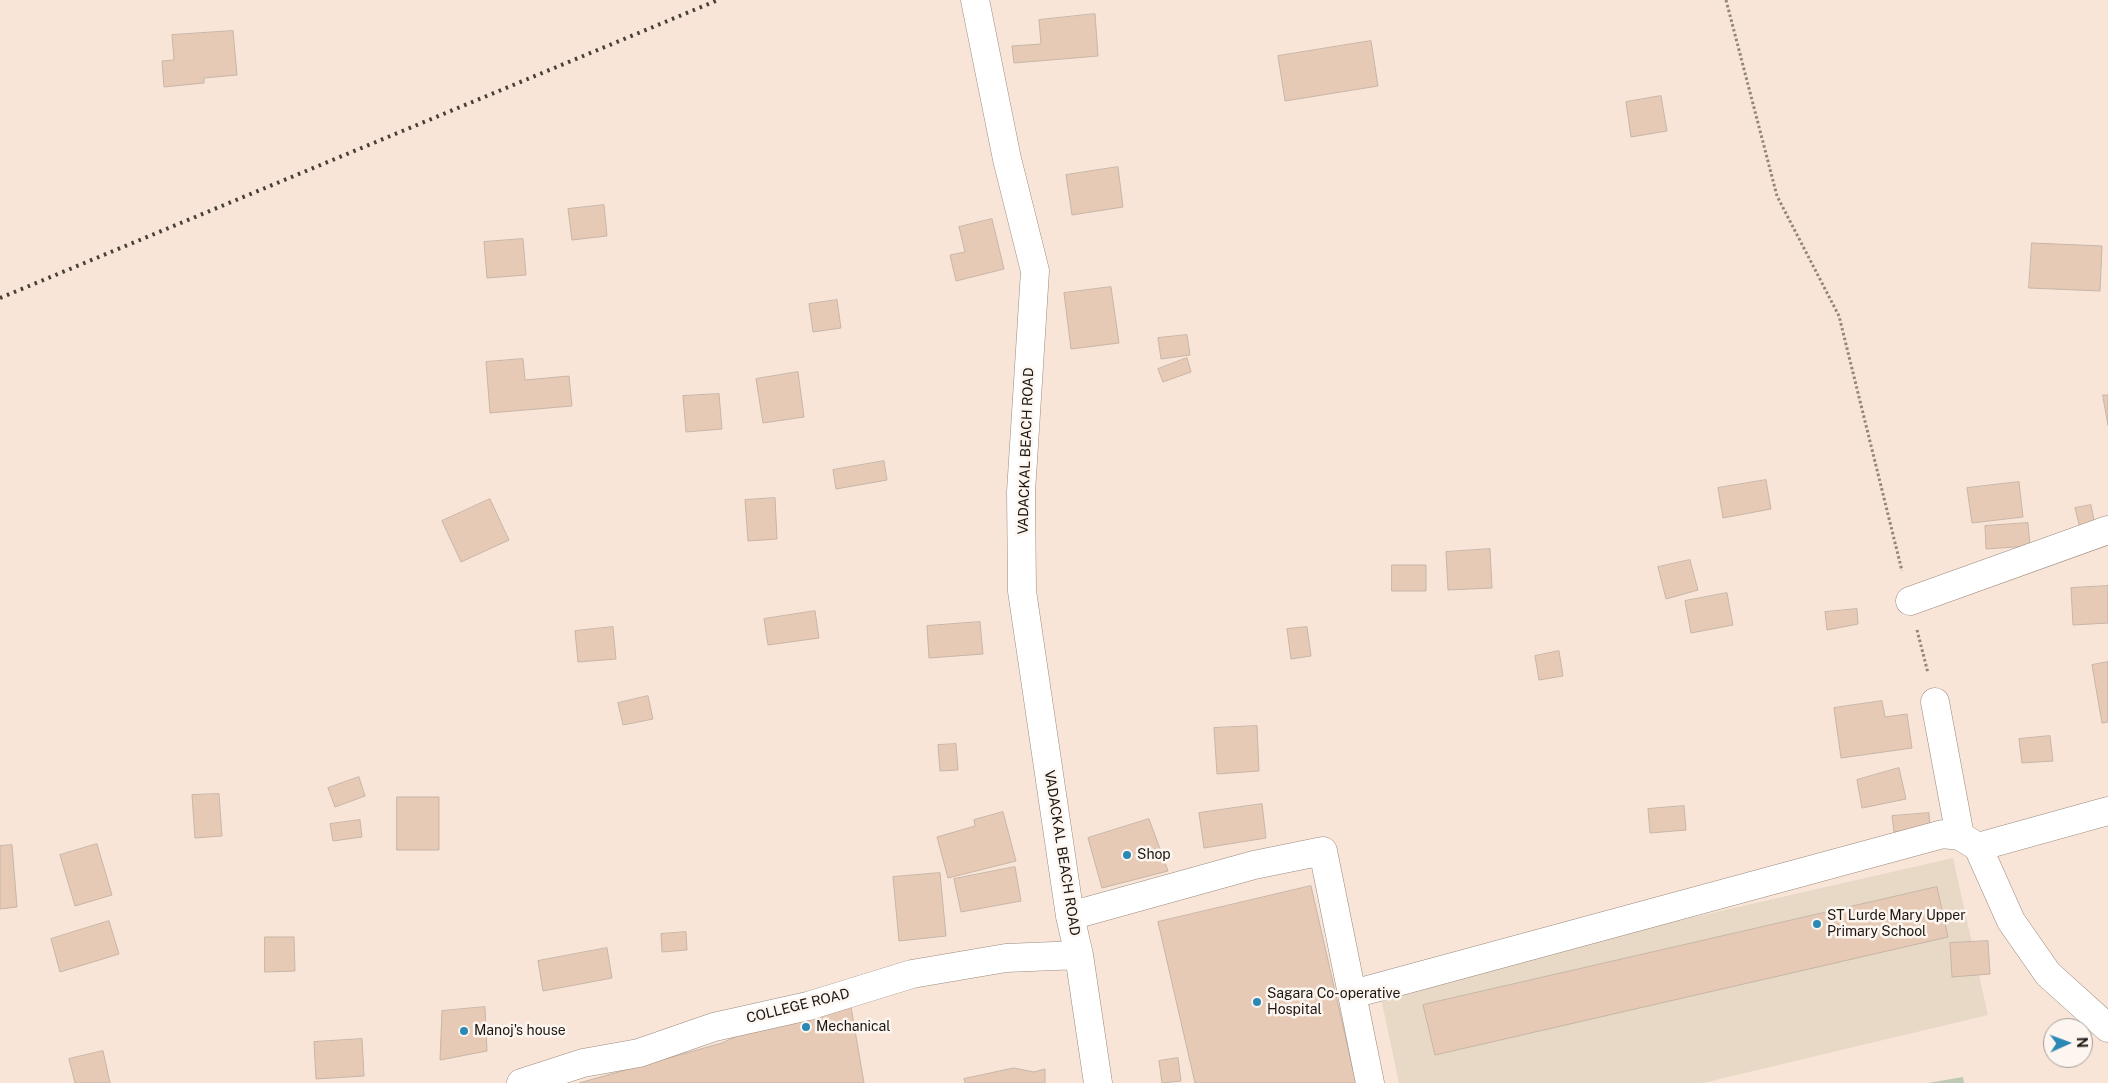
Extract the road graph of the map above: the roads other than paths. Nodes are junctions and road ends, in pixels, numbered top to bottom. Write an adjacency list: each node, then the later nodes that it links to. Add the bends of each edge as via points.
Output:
1 (974, 0): 7 (street, VADACKAL BEACH ROAD, via 1007,159 1035,271 1021,492 1022,591)
2 (2108, 530): 3 (street)
3 (1910, 601)
4 (1935, 702): 6 (street)
5 (2108, 811): 6 (street)
6 (1969, 842): 9 (street, via 1943,834); 10 (street, via 2011,921 2048,974)
7 (1070, 916): 8 (street, VADACKAL BEACH ROAD); 9 (street, via 1254,866 1323,851)
8 (1079, 955): 11 (street, COLLEGE ROAD, via 1006,958 912,974 808,1006 714,1027 639,1053 583,1063); 12 (street, VADACKAL BEACH ROAD)
9 (1353, 994): 13 (street)
10 (2108, 1028)
11 (521, 1083)
12 (1098, 1083)
13 (1370, 1083)

